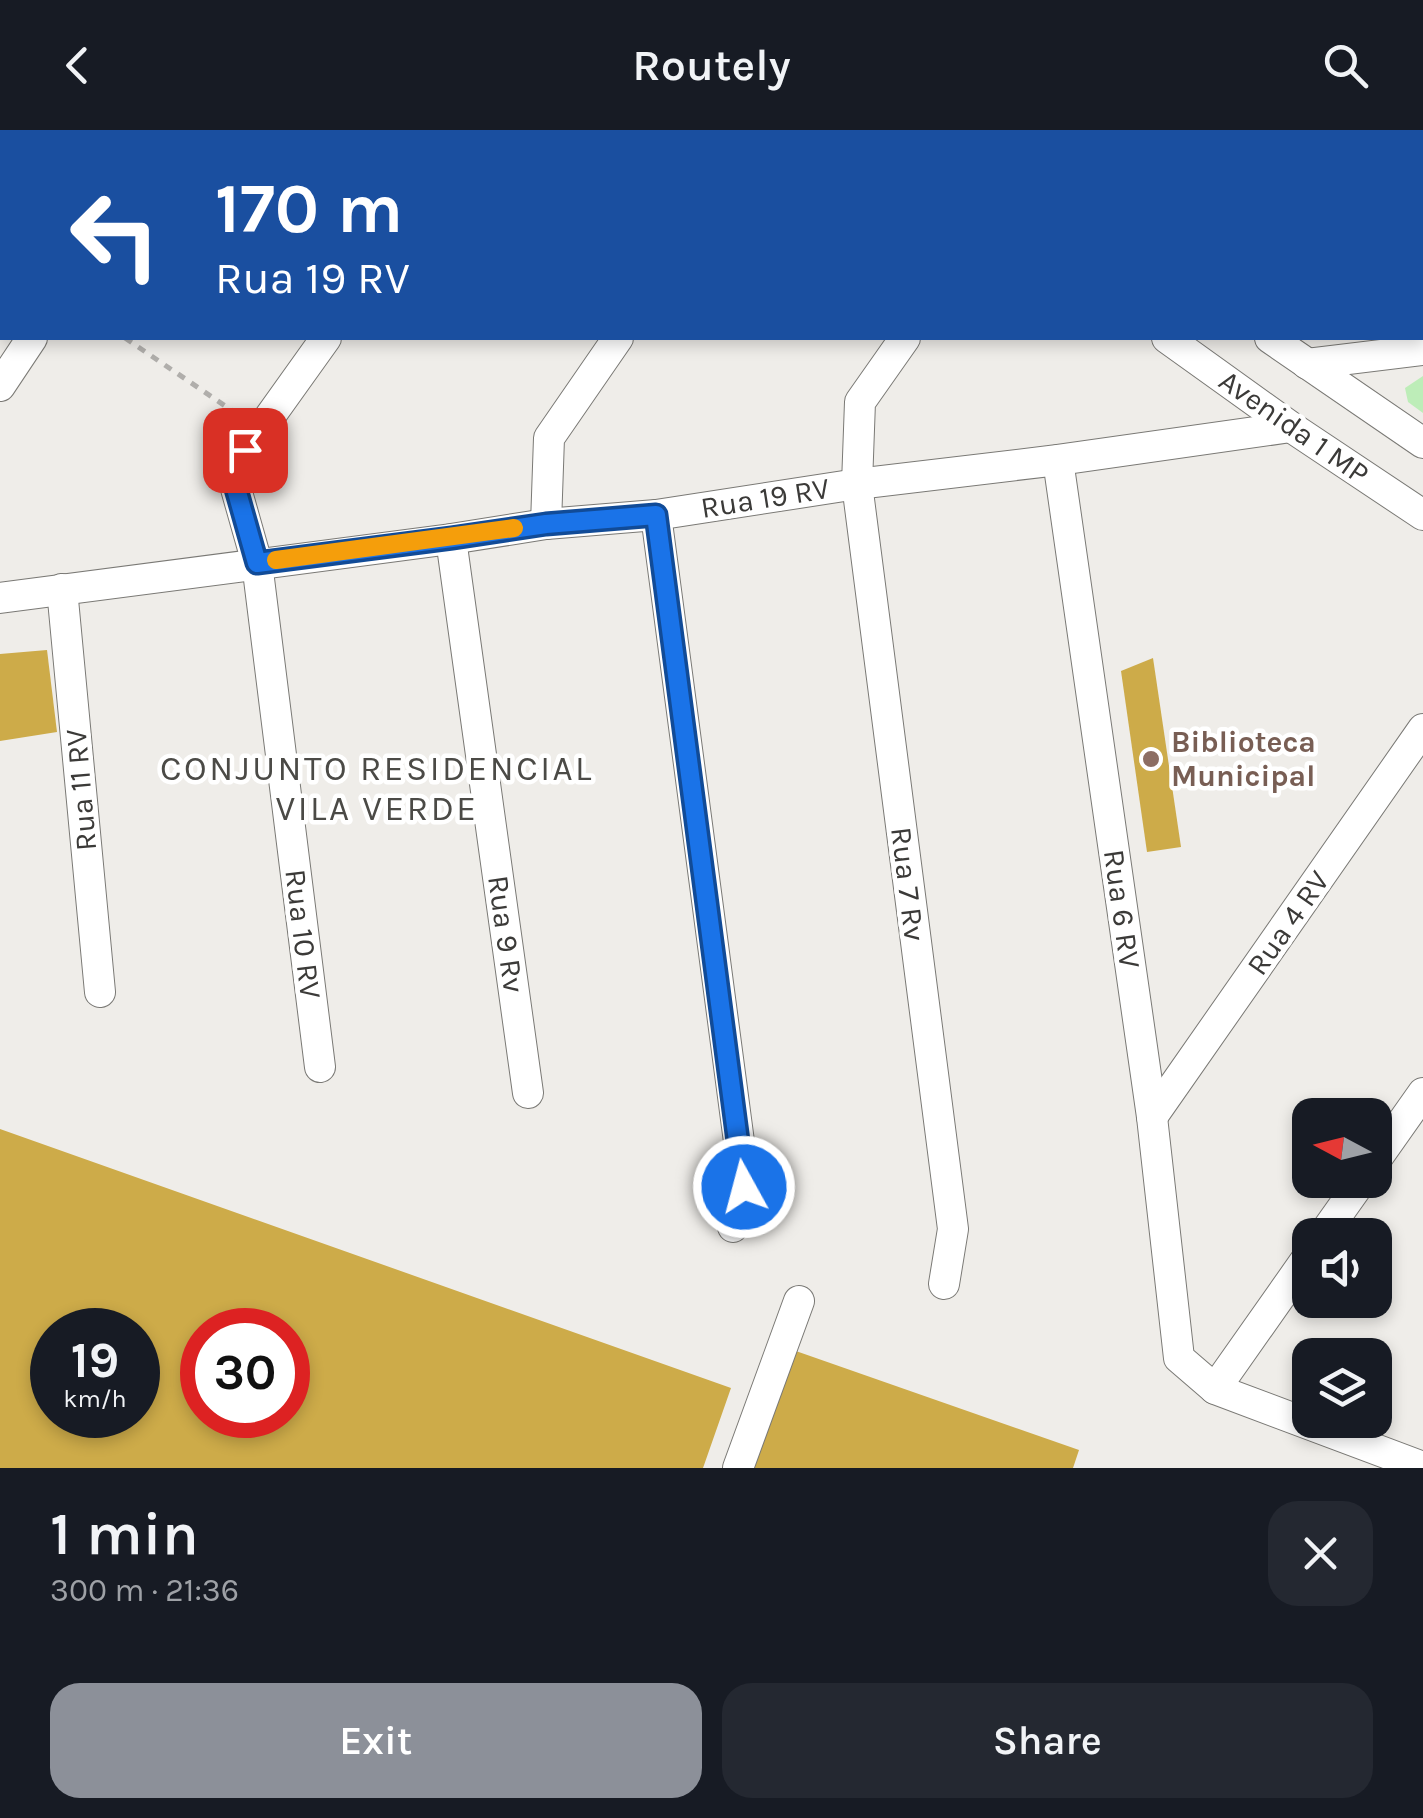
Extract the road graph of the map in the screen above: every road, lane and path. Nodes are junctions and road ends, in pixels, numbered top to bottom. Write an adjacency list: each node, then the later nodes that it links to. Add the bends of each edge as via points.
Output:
1 (31, 340): 10 (street)
2 (128, 340): 12 (path)
3 (325, 340): 12 (street)
4 (617, 340): 18 (street, via 549,438)
5 (904, 340): 15 (street, Rua 7 Rv, via 860,402)
6 (1170, 340): 11 (street, Avenida 1 MP)
7 (1273, 340): 9 (street, Avenida 1 MP)
8 (1423, 350): 9 (street)
9 (1307, 364): 13 (street, Avenida 1 MP)
10 (0, 386)
11 (1292, 428): 14 (street, Rua 19 RV); 17 (street, Avenida 1 MP)
12 (260, 430): 20 (street, Rua 10 RV, via 231,471)
13 (1423, 443)
14 (1058, 460): 15 (street, Rua 19 RV); 28 (street, Rua 6 RV)
15 (857, 484): 16 (street, Rua 19 RV); 32 (street, Rua 7 Rv, via 953,1229)
16 (656, 515): 18 (street, Rua 19 RV); 30 (street, via 744,1187)
17 (1423, 515)
18 (546, 524): 19 (street, Rua 19 RV)
19 (452, 538): 20 (street, Rua 19 RV); 26 (street, Rua 9 Rv)
20 (257, 563): 21 (street, Rua 19 RV); 25 (street, Rua 10 RV)
21 (62, 589): 22 (street, Rua 19 RV); 24 (street, Rua 11 RV)
22 (0, 598)
23 (1423, 729): 28 (street, Rua 4 RV)
24 (100, 992)
25 (320, 1067)
26 (528, 1093)
27 (1423, 1093): 29 (street)
28 (1152, 1117): 34 (street, Rua 6 RV, via 1179,1358)
29 (1392, 1137)
30 (733, 1227)
31 (1292, 1280): 34 (street)
32 (944, 1284)
33 (798, 1301): 36 (street)
34 (1215, 1389): 35 (street)
35 (1420, 1460)
36 (738, 1468)

